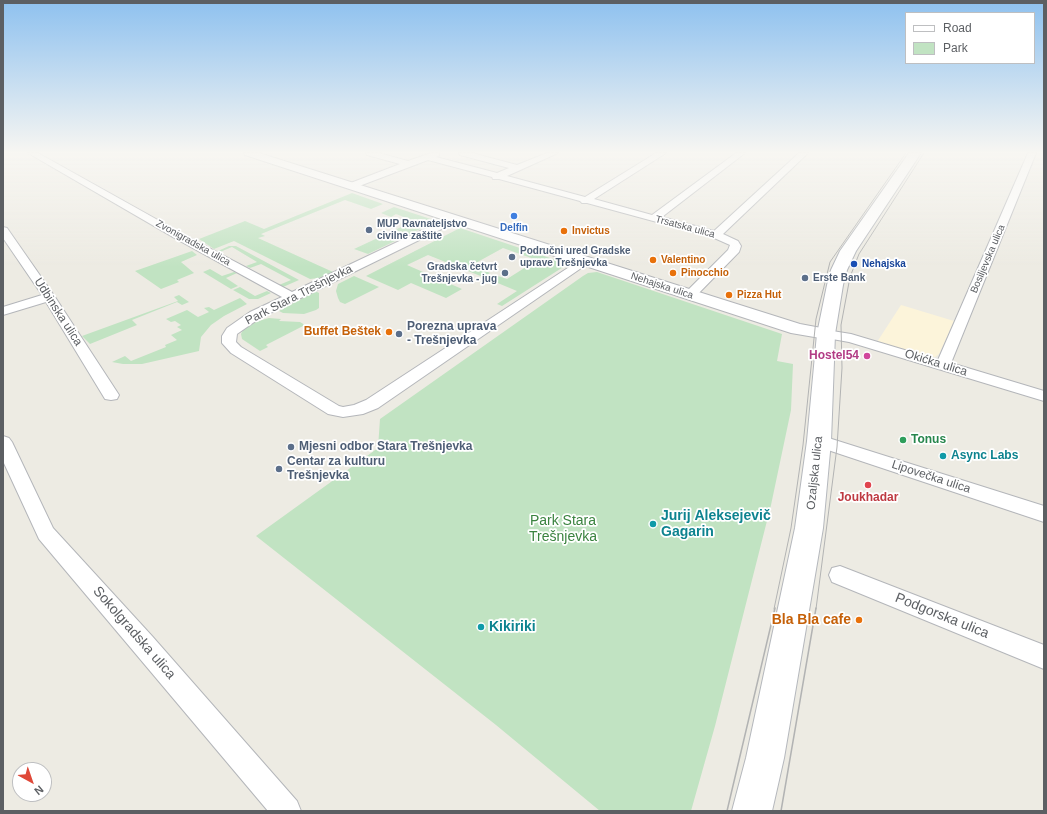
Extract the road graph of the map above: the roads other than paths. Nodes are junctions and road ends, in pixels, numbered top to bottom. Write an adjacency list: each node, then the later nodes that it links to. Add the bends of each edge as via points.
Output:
1 (99, 191): 16 (street, Zvonigradska ulica)
2 (367, 191): 10 (street, Nehajska ulica)
3 (548, 191): 9 (street, Trsatska ulica)
4 (601, 191): 9 (street)
5 (690, 191): 11 (street)
6 (763, 191): 13 (street)
7 (889, 191): 19 (main road, Ozaljska ulica, via 843,262 835,285)
8 (1016, 191): 20 (street, Bosiljevska ulica)
9 (585, 201): 11 (street, Trsatska ulica)
10 (454, 219): 14 (street, Nehajska ulica); 16 (street, Park Stara Trešnjevka)
11 (653, 219): 13 (street, Trsatska ulica)
12 (3, 230): 17 (street, Udbinska ulica)
13 (716, 235): 15 (street, Trsatska ulica, via 734,243 735,249)
14 (584, 262): 15 (street, Nehajska ulica); 16 (street, Park Stara Trešnjevka, via 372,404 349,412 334,410 236,350 229,343 229,336 242,323)
15 (690, 295): 19 (street, Nehajska ulica, via 797,329)
16 (292, 296)
17 (49, 297): 18 (street); 21 (street, Udbinska ulica)
18 (3, 311)
19 (826, 334): 20 (street, Okićka ulica, via 851,338); 23 (main road, Ozaljska ulica)
20 (943, 366): 22 (street, Okićka ulica)
21 (112, 395)
22 (1044, 396)
23 (819, 441): 25 (street, Lipovečka ulica); 29 (main road, Ozaljska ulica, via 809,528 765,758)
24 (3, 442): 28 (street, Sokolgradska ulica, via 46,533)
25 (1044, 514)
26 (840, 575): 27 (street, Podgorska ulica)
27 (1044, 657)
28 (287, 811)
29 (752, 811)

